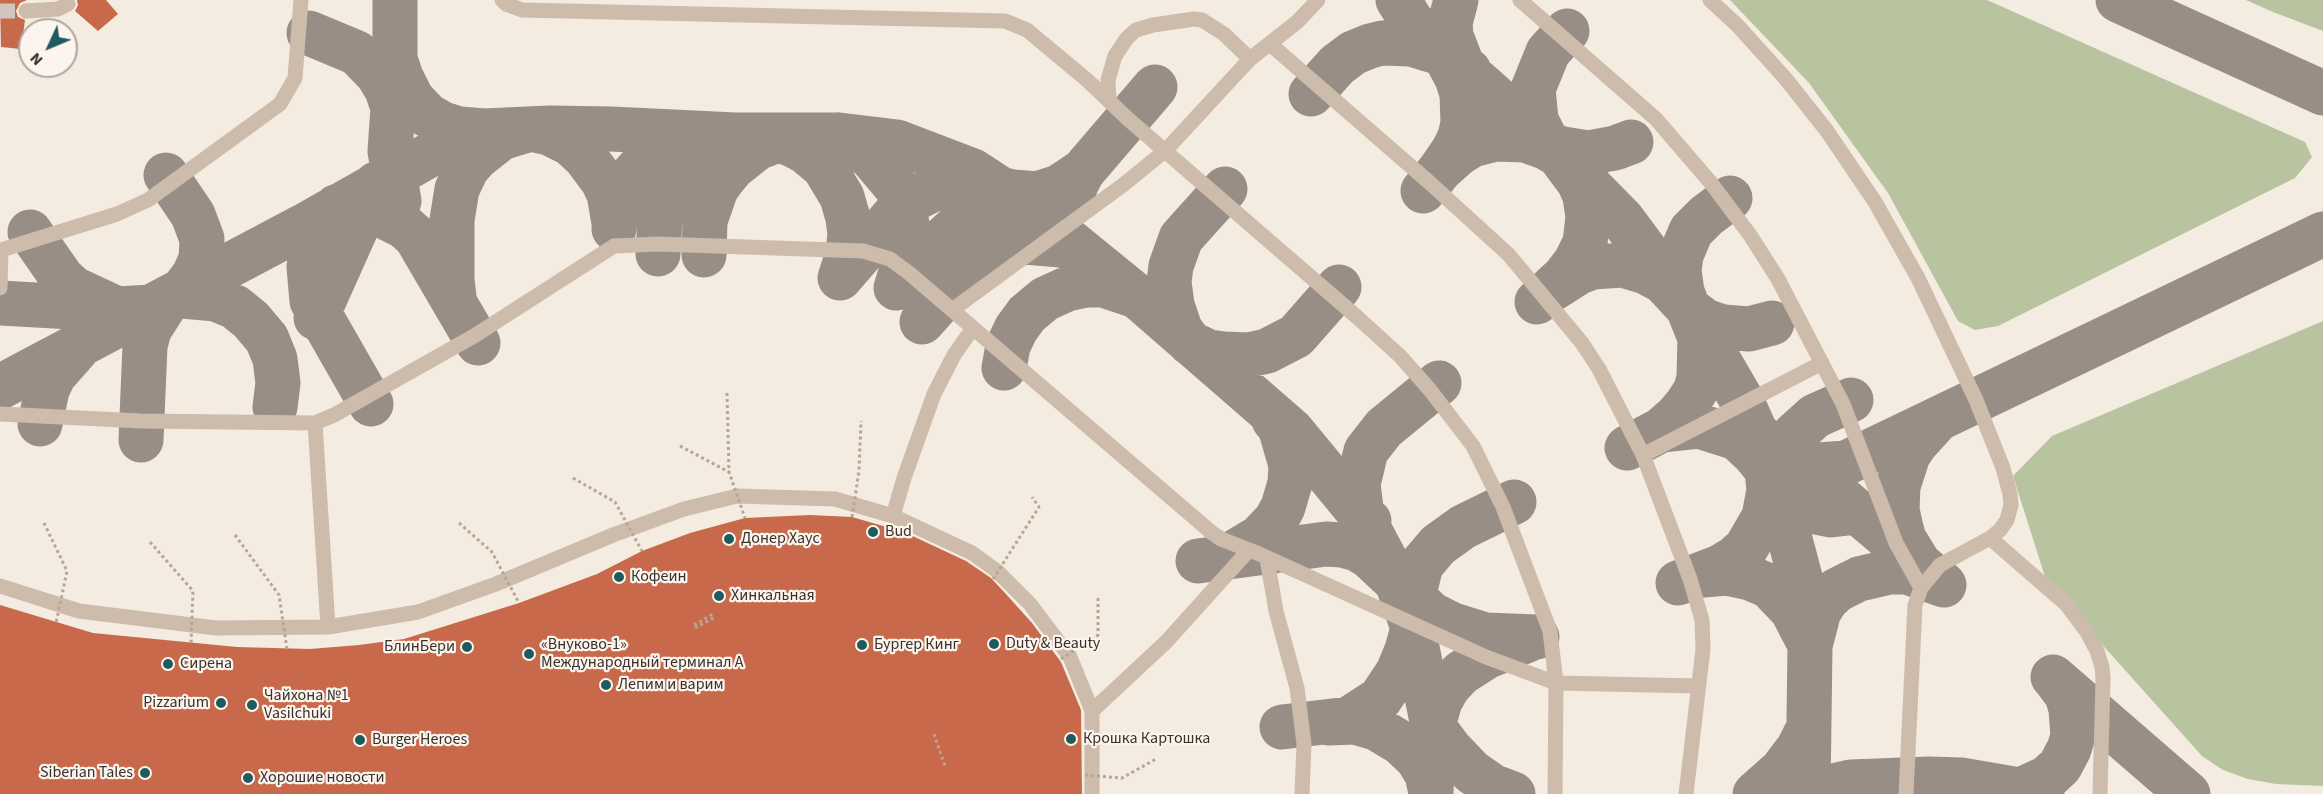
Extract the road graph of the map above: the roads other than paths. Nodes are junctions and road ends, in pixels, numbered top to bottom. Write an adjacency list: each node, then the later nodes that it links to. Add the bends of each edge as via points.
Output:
1 (301, 0): 12 (lane, via 295,78 280,104 148,200 117,214)
2 (501, 0): 10 (lane, via 522,10 1005,21 1027,30)
3 (1318, 0): 8 (lane)
4 (1520, 0): 16 (lane, via 1678,142 1750,236 1778,279)
5 (1710, 0): 21 (lane, via 1785,78 1827,131 1875,202 1917,278 1976,400 2006,477 2011,504 2007,520)
6 (68, 4): 7 (lane, via 58,9)
7 (26, 11)
8 (1270, 44): 9 (lane); 19 (lane, via 1509,255 1582,343)
9 (1250, 59): 10 (lane, via 1224,34 1202,20 1153,25 1127,38 1115,56 1108,80); 11 (lane)
10 (1109, 101): 11 (lane)
11 (1166, 150): 14 (lane); 27 (lane, via 1400,356 1473,446 1503,507 1550,631)
12 (0, 250): 13 (lane)
13 (0, 288)
14 (951, 310): 15 (lane); 18 (lane, via 890,260 863,251 614,246 474,336)
15 (972, 328): 20 (lane, via 934,394); 22 (lane, via 1210,532)
16 (1822, 363): 19 (lane); 25 (lane, via 1859,444 1896,543)
17 (0, 414): 18 (lane)
18 (315, 423): 26 (lane)
19 (1643, 455): 28 (lane, via 1702,620)
20 (893, 516): 26 (lane, via 835,499 737,496 684,509 623,531 418,612); 29 (lane, via 972,553 997,571 1030,604 1070,657)
21 (1990, 538): 25 (lane, via 1940,565); 35 (lane, via 2066,604 2097,651 2103,680)
22 (1249, 550): 23 (lane); 29 (lane, via 1166,642)
23 (1267, 559): 27 (lane, via 1475,652); 31 (lane, via 1276,611 1297,688 1304,744)
24 (0, 586): 26 (lane, via 80,611 216,627)
25 (1921, 588): 34 (lane, via 1915,605)
26 (328, 627)
27 (1556, 683): 28 (lane); 32 (lane)
28 (1698, 686): 33 (lane)
29 (1092, 711): 30 (lane)
30 (1092, 794)
31 (1302, 794)
32 (1555, 794)
33 (1686, 794)
34 (1906, 794)
35 (2100, 794)

